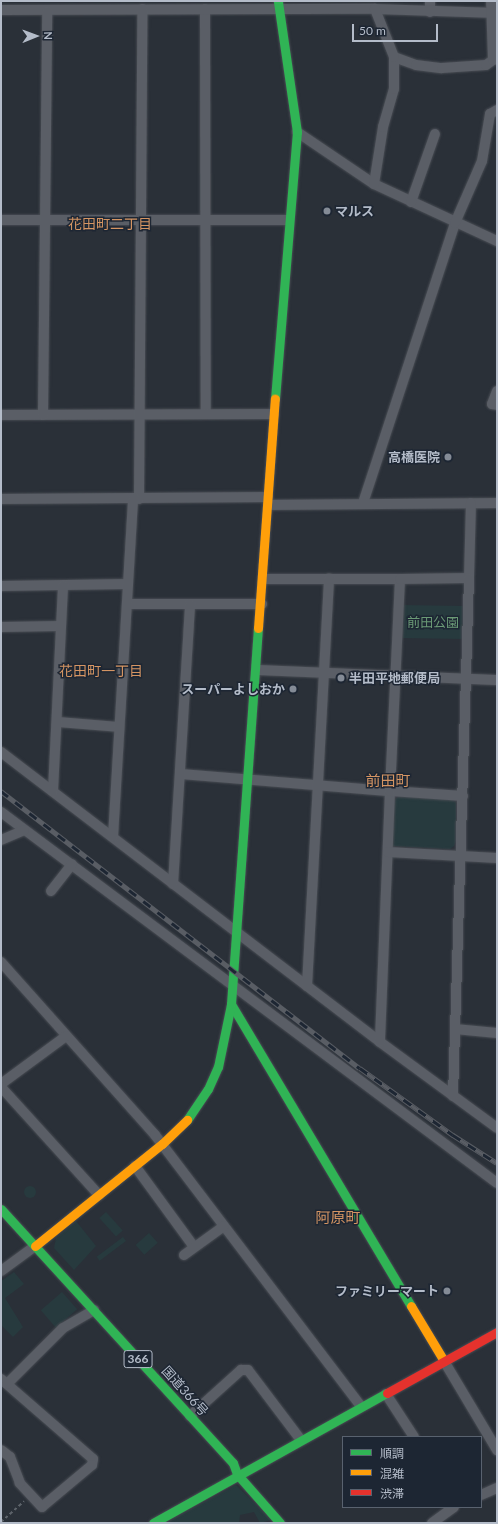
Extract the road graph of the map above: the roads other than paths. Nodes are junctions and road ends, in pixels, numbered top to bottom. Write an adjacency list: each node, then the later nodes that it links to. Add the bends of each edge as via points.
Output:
1 (430, 1): 9 (street)
2 (491, 1): 10 (street)
3 (278, 5): 5 (street); 6 (street); 13 (main road)
4 (142, 9): 5 (street); 8 (street); 19 (street)
5 (205, 9): 21 (street)
6 (376, 9): 9 (street); 11 (street)
7 (1, 10): 8 (street)
8 (47, 11): 18 (street)
9 (430, 12): 10 (street)
10 (494, 13): 11 (street, via 493,60 486,65 442,68 416,65)
11 (394, 57): 15 (street, via 394,89 383,127)
12 (497, 110): 22 (street, via 490,114 482,161)
13 (297, 132): 15 (street); 20 (main road)
14 (435, 134): 16 (street)
15 (374, 184): 16 (street)
16 (411, 202): 22 (street)
17 (1, 220): 18 (street)
18 (45, 220): 19 (street); 30 (street)
19 (141, 220): 21 (street); 26 (street)
20 (288, 220): 21 (street); 28 (main road)
21 (205, 221): 27 (street)
22 (455, 223): 23 (street); 34 (street)
23 (497, 241)
24 (497, 391): 25 (street, via 492,404)
25 (497, 405)
26 (140, 414): 27 (street); 30 (street); 32 (street)
27 (206, 414): 28 (street)
28 (274, 414): 33 (main road)
29 (1, 415): 30 (street)
30 (43, 415)
31 (1, 499): 32 (street)
32 (136, 499): 33 (street); 41 (street)
33 (268, 501): 34 (street); 38 (main road)
34 (363, 503): 35 (street)
35 (471, 503): 36 (street); 37 (street)
36 (497, 503)
37 (469, 578): 40 (street); 52 (street)
38 (264, 579): 39 (street); 45 (main road)
39 (329, 579): 40 (street); 50 (street)
40 (400, 579): 51 (street)
41 (128, 584): 42 (street); 44 (street)
42 (63, 585): 43 (street); 47 (street)
43 (1, 586)
44 (127, 604): 46 (street); 55 (street)
45 (262, 604): 46 (street); 49 (main road)
46 (190, 605): 57 (street)
47 (60, 626): 48 (street); 54 (street)
48 (1, 627)
49 (257, 670): 50 (street); 58 (main road)
50 (323, 673): 51 (street); 59 (street)
51 (395, 676): 52 (street); 61 (street)
52 (466, 679): 53 (street); 62 (street)
53 (497, 680)
54 (57, 722): 55 (street); 60 (street)
55 (119, 727): 65 (street)
56 (1, 752): 60 (street)
57 (181, 774): 58 (street); 71 (street)
58 (248, 780): 59 (street); 73 (main road)
59 (317, 785): 61 (street); 76 (street)
60 (53, 791): 65 (street)
61 (390, 791): 62 (street); 67 (street)
62 (463, 796): 68 (street)
63 (1, 812): 64 (street)
64 (24, 830): 66 (street); 70 (street)
65 (113, 837): 71 (street)
66 (1, 840)
67 (388, 852): 68 (street); 81 (street)
68 (461, 856): 69 (street); 78 (street)
69 (497, 858)
70 (72, 864): 72 (street); 75 (street)
71 (173, 884): 73 (street)
72 (51, 891)
73 (236, 933): 75 (main road); 76 (street)
74 (1, 962): 80 (street)
75 (232, 985): 77 (main road); 87 (street)
76 (306, 986): 81 (street)
77 (231, 1004): 85 (main road, via 218,1067 208,1089 191,1116); 97 (main road)
78 (455, 1030): 79 (street); 83 (street)
79 (497, 1033)
80 (66, 1036): 82 (street); 85 (street)
81 (380, 1042): 83 (street)
82 (1, 1085): 88 (street)
83 (453, 1096): 84 (street)
84 (497, 1128)
85 (162, 1144): 86 (main road); 90 (street)
86 (135, 1166): 88 (main road); 92 (street)
87 (497, 1183)
88 (98, 1195): 91 (main road)
89 (1, 1209): 91 (main road, 国道366号 / 366)
90 (224, 1226): 92 (street); 100 (street)
91 (35, 1246): 94 (street); 95 (main road, 国道366号 / 366)
92 (194, 1247): 93 (street)
93 (184, 1255)
94 (1, 1271)
95 (94, 1310): 98 (street, via 63,1328); 101 (main road, 国道366号 / 366)
96 (497, 1332): 97 (main road)
97 (444, 1361): 99 (main road); 105 (street)
98 (4, 1381): 104 (street, via 93,1458 92,1465 45,1506 39,1506 20,1483 10,1457)
99 (386, 1394): 100 (main road); 102 (street)
100 (361, 1406): 103 (main road)
101 (190, 1416): 103 (street, via 241,1370 248,1370); 106 (main road, 国道366号 / 366, via 233,1463)
102 (413, 1436)
103 (301, 1440): 106 (main road)
104 (1, 1450)
105 (497, 1450)
106 (237, 1474): 110 (main road); 111 (main road, 国道366号 / 366)
107 (497, 1488): 108 (street)
108 (482, 1495)
109 (453, 1508): 112 (street)
110 (153, 1523)
111 (280, 1523)
112 (432, 1523)

